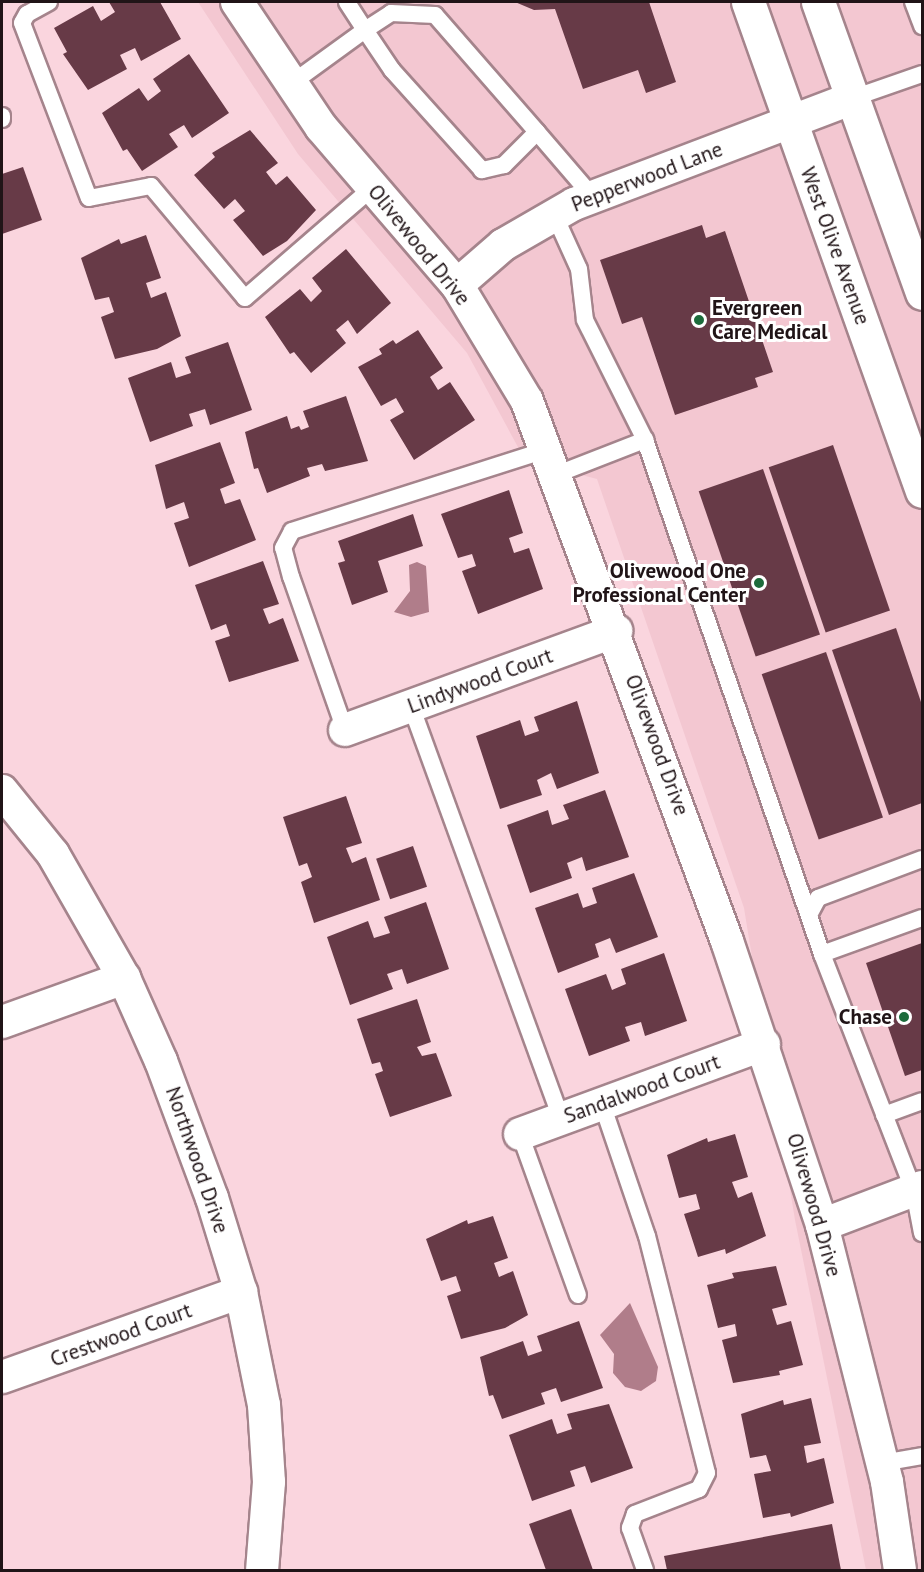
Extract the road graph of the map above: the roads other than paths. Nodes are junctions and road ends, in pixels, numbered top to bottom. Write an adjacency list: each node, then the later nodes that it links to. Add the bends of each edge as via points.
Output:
1 (49, 2): 12 (lane, via 27,14 22,24 89,198 151,186 245,298)
2 (237, 2): 8 (street, Olivewood Drive)
3 (347, 2): 6 (lane)
4 (748, 2): 10 (main road, West Olive Avenue)
5 (818, 2): 9 (main road)
6 (365, 30): 8 (lane); 11 (lane, via 391,13 435,15); 11 (lane, via 392,70 482,170 504,165)
7 (922, 74): 9 (lane)
8 (292, 83): 12 (street, Olivewood Drive, via 321,127)
9 (853, 98): 10 (street, Pepperwood Lane); 16 (main road)
10 (790, 121): 13 (street, Pepperwood Lane); 19 (main road, West Olive Avenue)
11 (537, 132): 13 (lane)
12 (373, 187): 15 (street, Olivewood Drive)
13 (592, 196): 14 (street, Pepperwood Lane)
14 (554, 214): 15 (street, Pepperwood Lane, via 503,245); 17 (lane, via 579,269 585,320)
15 (457, 285): 18 (street, Olivewood Drive, via 527,401)
16 (922, 293)
17 (645, 441): 18 (lane); 25 (lane)
18 (551, 462): 20 (street, Olivewood Drive); 22 (lane, via 292,531 283,548 288,568)
19 (922, 491)
20 (616, 631): 21 (street, Lindywood Court); 30 (street, Olivewood Drive)
21 (411, 706): 22 (street, Lindywood Court); 34 (lane)
22 (345, 730)
23 (2, 790): 28 (street, Northwood Drive, via 53,854)
24 (922, 859): 25 (lane, via 818,898)
25 (809, 915): 27 (lane)
26 (922, 918): 27 (lane)
27 (822, 954): 33 (lane)
28 (124, 978): 29 (street); 39 (street, Northwood Drive, via 161,1061 212,1198)
29 (2, 1022)
30 (764, 1044): 32 (street, Sandalwood Court); 37 (street, Olivewood Drive)
31 (922, 1101): 33 (lane)
32 (602, 1104): 34 (street, Sandalwood Court); 45 (lane, via 647,1236 707,1473 699,1489 635,1514 630,1528)
33 (884, 1115): 36 (lane)
34 (561, 1119): 35 (street, Sandalwood Court)
35 (520, 1134): 40 (lane)
36 (918, 1189): 37 (street); 38 (lane)
37 (822, 1225): 43 (street, Olivewood Drive)
38 (922, 1233)
39 (241, 1292): 41 (street, Crestwood Court); 44 (street, Northwood Drive, via 264,1405 269,1482)
40 (578, 1295)
41 (2, 1377)
42 (922, 1456): 43 (lane)
43 (882, 1463): 46 (street, Olivewood Drive)
44 (262, 1570)
45 (645, 1570)
46 (900, 1570)

